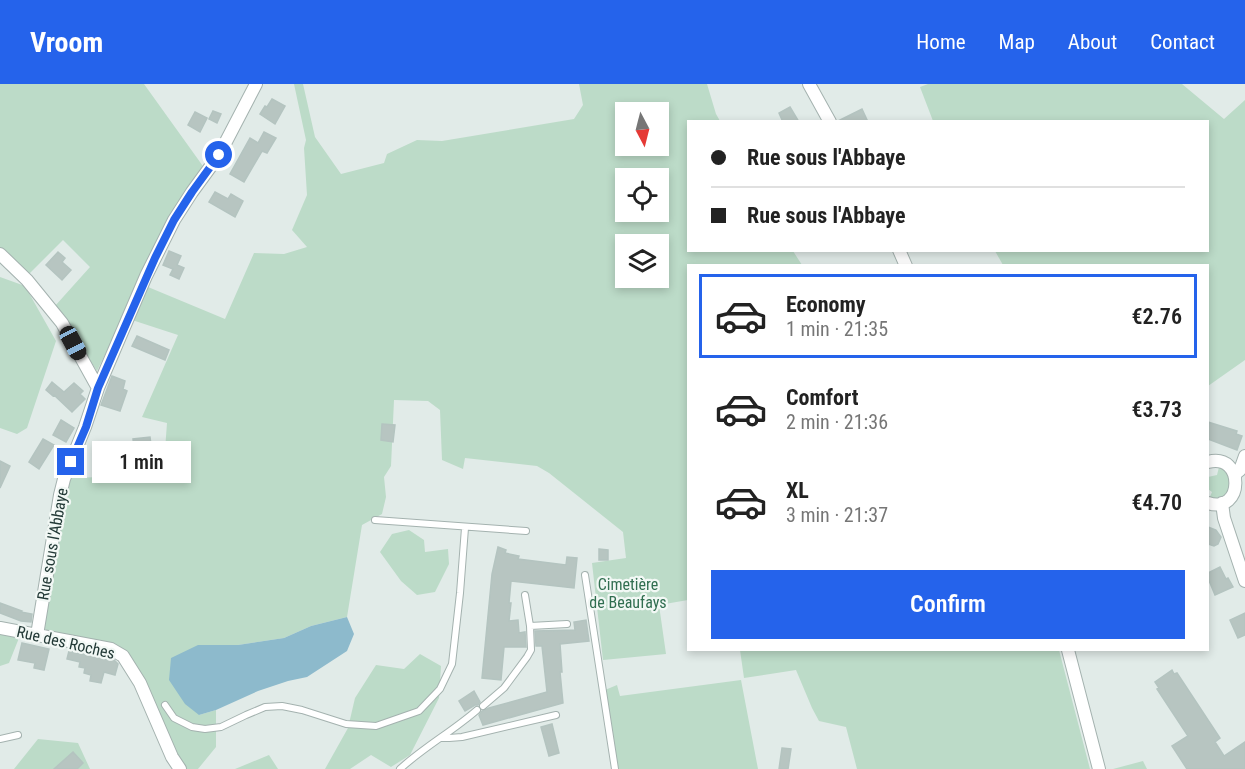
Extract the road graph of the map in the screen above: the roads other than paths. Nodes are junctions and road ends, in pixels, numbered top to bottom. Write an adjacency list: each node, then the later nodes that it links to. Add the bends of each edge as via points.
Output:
1 (256, 84): 5 (street, Rue sous l'Abbaye, via 219,155 174,220)
2 (809, 84): 3 (street)
3 (829, 120)
4 (0, 254): 5 (street, via 62,323)
5 (98, 388): 20 (street, Rue sous l'Abbaye, via 60,495)
6 (1245, 456): 8 (street)
7 (1209, 462): 8 (street, via 1220,461)
8 (1235, 474): 10 (street, via 1235,492)
9 (1209, 503): 10 (street)
10 (1222, 503): 15 (street)
11 (375, 520): 12 (lane)
12 (465, 528): 13 (lane); 22 (lane, via 452,664 440,689 418,711 376,726 346,724 282,706 265,707 221,727 205,729 174,718)
13 (526, 531)
14 (585, 575): 29 (lane)
15 (1245, 581)
16 (525, 595): 18 (lane)
17 (567, 624): 18 (lane)
18 (530, 626): 25 (lane, via 531,650 504,688)
19 (0, 628): 20 (street, Rue des Roches)
20 (37, 634): 27 (street, Rue des Roches, via 123,656)
21 (1068, 651): 30 (street)
22 (165, 705)
23 (556, 715): 25 (lane, via 462,737)
24 (18, 735): 26 (lane)
25 (441, 738): 28 (lane)
26 (0, 739)
27 (180, 769)
28 (400, 769)
29 (615, 769)
30 (1099, 769)

